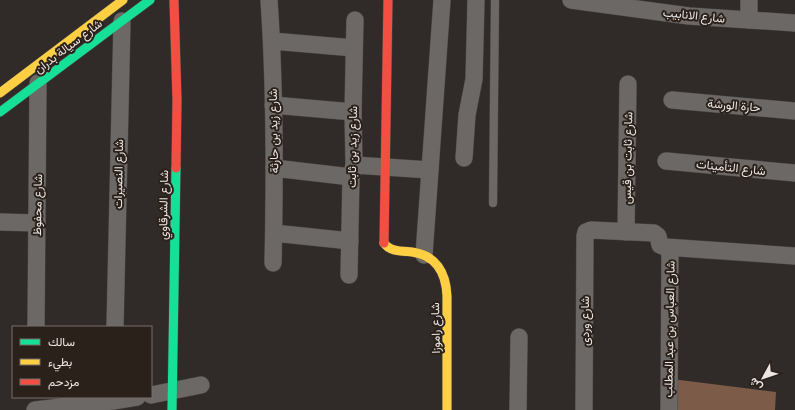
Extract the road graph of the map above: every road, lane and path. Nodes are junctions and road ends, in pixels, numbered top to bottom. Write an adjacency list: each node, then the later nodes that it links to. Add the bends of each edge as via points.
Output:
1 (123, 0): 21 (street, شارع سيالة بدران)
2 (150, 0): 15 (street, شارع سيالة بدران)
3 (174, 0): 49 (street, شارع الشرقاوي, via 177,100)
4 (269, 0): 17 (street, شارع زيد بن حارثة)
5 (388, 0): 29 (street)
6 (442, 0): 31 (street)
7 (476, 0): 27 (street, via 474,79 467,115)
8 (495, 0): 34 (lane)
9 (570, 0): 11 (street, شارع الانابيب)
10 (749, 0): 14 (street)
11 (616, 3): 12 (street, شارع الانابيب)
12 (689, 8): 14 (street, شارع الانابيب)
13 (355, 20): 18 (street, شارع زيد بن ثابت)
14 (749, 20): 16 (street, شارع الانابيب)
15 (122, 21): 19 (street, شارع سيالة بدران); 46 (street, شارع النصيرات)
16 (795, 23)
17 (272, 41): 18 (street); 23 (street, شارع زيد بن حارثة)
18 (354, 48): 26 (street, شارع زيد بن ثابت)
19 (38, 84): 25 (street, شارع سيالة بدران); 36 (street, شارع محفوظ)
20 (628, 84): 37 (street, شارع ثابت بن قيس)
21 (0, 92)
22 (672, 100): 24 (street, حارة الورشة)
23 (273, 105): 26 (street); 30 (street, شارع زيد بن حارثة)
24 (795, 111)
25 (0, 112)
26 (353, 112): 32 (street, شارع زيد بن ثابت)
27 (464, 158)
28 (666, 161): 33 (street, شارع التأمينات)
29 (385, 167): 31 (street); 32 (street); 41 (street, via 382,242 391,250)
30 (274, 168): 32 (street); 38 (street, شارع زيد بن حارثة)
31 (430, 170): 41 (street)
32 (353, 171): 39 (street, شارع زيد بن ثابت)
33 (795, 174)
34 (493, 204)
35 (0, 222): 36 (street)
36 (37, 223): 45 (street, شارع محفوظ)
37 (626, 232): 40 (street, via 657,234 660,245); 58 (street, شارع وردى, via 591,230 586,232 585,236)
38 (274, 233): 39 (street); 43 (street, شارع زيد بن حارثة)
39 (350, 241): 44 (street, شارع زيد بن ثابت)
40 (670, 248): 42 (street); 59 (street, شارع العباس بن عبد المطلب)
41 (424, 255): 56 (street, شارع راموزا, via 437,263 446,284)
42 (795, 256)
43 (273, 263)
44 (349, 275)
45 (36, 326)
46 (115, 326)
47 (519, 337): 57 (street)
48 (201, 385): 49 (street)
49 (172, 391): 50 (street); 55 (street, شارع الشرقاوي)
50 (152, 395)
51 (35, 398): 54 (street)
52 (133, 398): 53 (street)
53 (113, 403): 54 (street)
54 (35, 410)
55 (172, 410)
56 (447, 410)
57 (518, 410)
58 (584, 410)
59 (668, 410)

